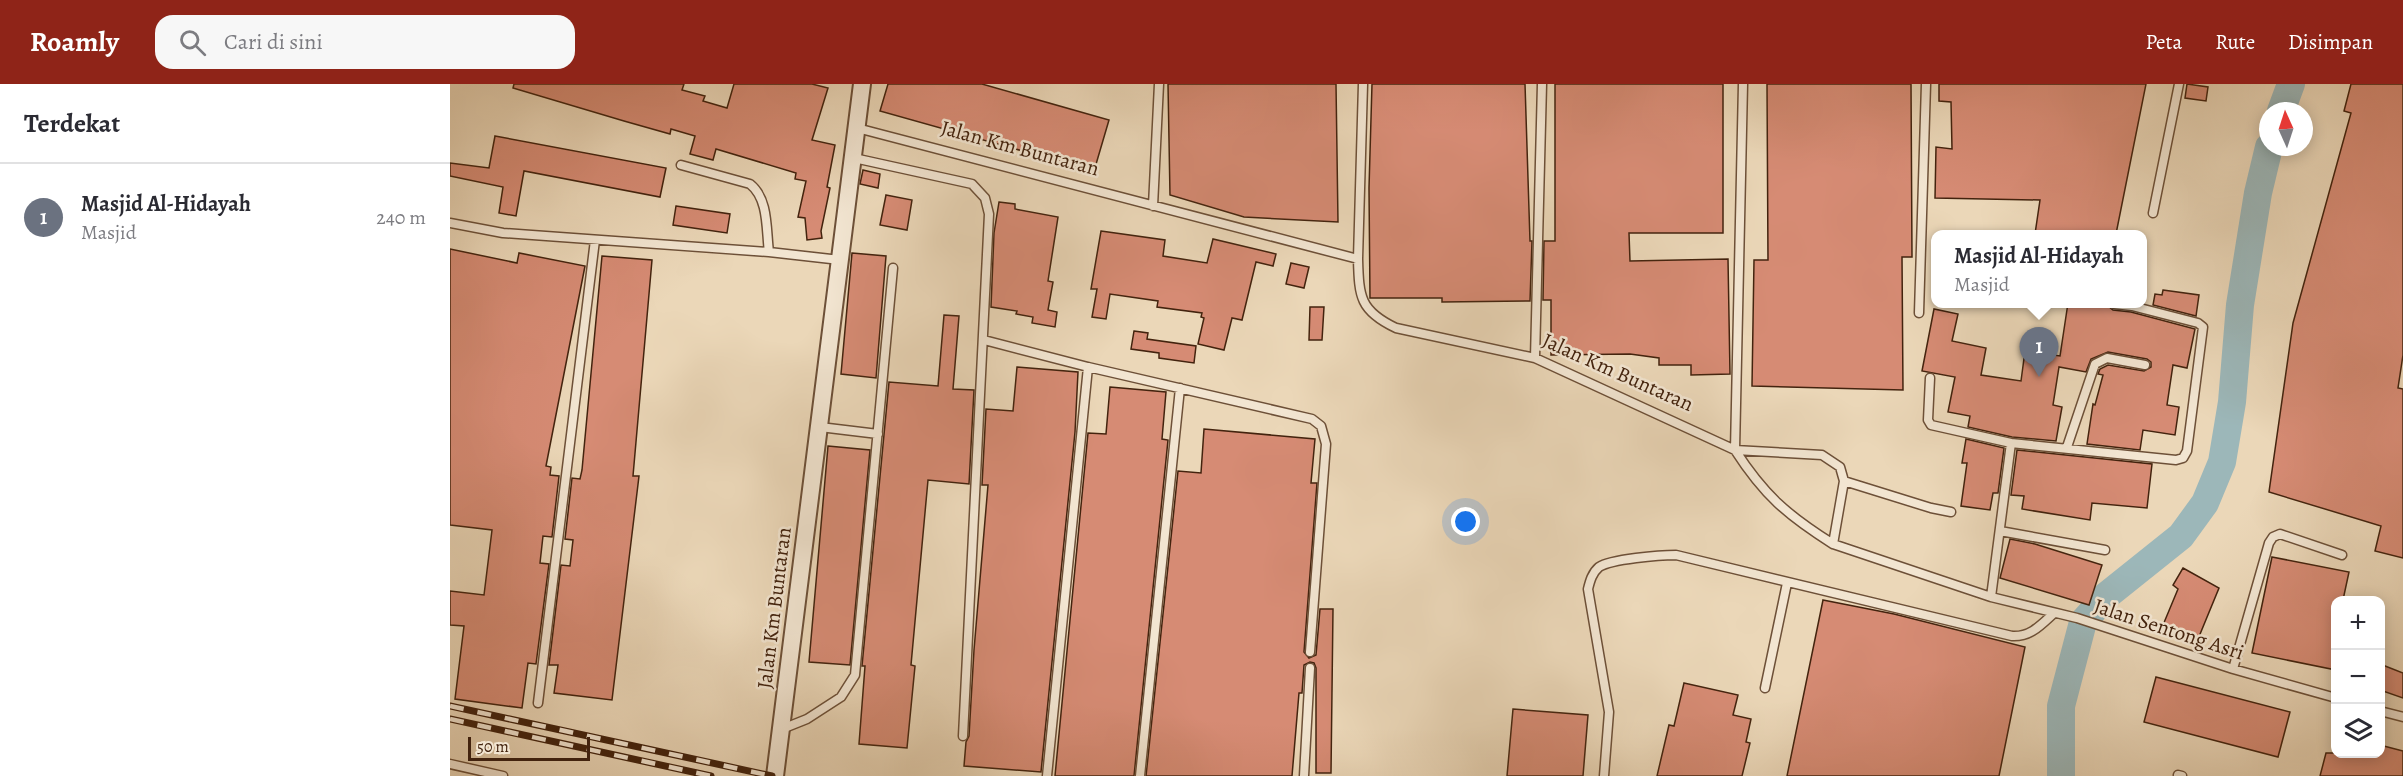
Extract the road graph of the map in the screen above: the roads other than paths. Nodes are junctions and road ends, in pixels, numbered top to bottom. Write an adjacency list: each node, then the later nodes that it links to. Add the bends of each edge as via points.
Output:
1 (862, 84): 8 (street)
2 (1159, 84): 11 (lane)
3 (1363, 84): 16 (lane)
4 (1542, 84): 22 (lane)
5 (1743, 84): 31 (lane)
6 (1926, 84): 20 (lane)
7 (2179, 84): 12 (lane)
8 (857, 128): 9 (street, Jalan Km Buntaran); 11 (lane, Jalan Km Buntaran)
9 (854, 158): 17 (street, Jalan Km Buntaran); 21 (lane, via 972,184 986,198 989,214)
10 (681, 165): 15 (lane, via 750,184 757,190 763,201)
11 (1154, 206): 16 (lane, Jalan Km Buntaran)
12 (2153, 213)
13 (450, 223): 14 (lane)
14 (595, 240): 15 (lane); 46 (lane)
15 (769, 252): 17 (lane)
16 (1358, 259): 22 (lane, Jalan Km Buntaran, via 1365,306 1376,319 1396,328)
17 (841, 260): 27 (street, Jalan Km Buntaran)
18 (893, 268): 28 (lane)
19 (2140, 308): 30 (lane, via 2203,327 2187,452 2176,460)
20 (1919, 313)
21 (984, 340): 24 (lane); 50 (lane)
22 (1535, 358): 31 (lane, Jalan Km Buntaran)
23 (2145, 365): 30 (lane, via 2107,358 2095,364)
24 (1088, 367): 26 (lane); 54 (lane)
25 (1930, 378): 29 (lane, via 1931,425)
26 (1180, 388): 41 (lane, via 1312,419 1321,426 1326,444); 55 (lane)
27 (820, 427): 28 (lane); 49 (street, Jalan Km Buntaran)
28 (878, 434): 49 (lane, via 855,675 841,697 807,719)
29 (2011, 443): 30 (lane); 34 (lane)
30 (2067, 447)
31 (1735, 450): 32 (lane, Jalan Km Buntaran, via 1822,455 1840,467); 35 (lane, via 1783,511)
32 (1844, 481): 33 (lane); 35 (lane)
33 (1951, 512)
34 (2000, 531): 36 (lane); 39 (lane)
35 (1833, 544): 39 (lane)
36 (2105, 550)
37 (2342, 555): 43 (lane, via 2280,534 2273,537)
38 (1788, 583): 40 (lane, via 2012,636 2025,636); 44 (lane); 57 (lane, via 1676,555 1654,555 1600,566 1588,589 1609,712)
39 (1991, 597): 40 (lane, Jalan Sentong Asri)
40 (2053, 614): 43 (lane, Jalan Sentong Asri, via 2078,618)
41 (1310, 652)
42 (1310, 668): 56 (lane)
43 (2233, 669): 45 (lane, Jalan Sentong Asri)
44 (1765, 688)
45 (2331, 697)
46 (538, 704)
47 (2385, 712): 48 (lane)
48 (2403, 717)
49 (782, 729): 52 (street, Jalan Km Buntaran)
50 (963, 736)
51 (450, 764): 53 (lane)
52 (775, 771)
53 (503, 776)
54 (1047, 776)
55 (1140, 776)
56 (1304, 776)
57 (1604, 776)

